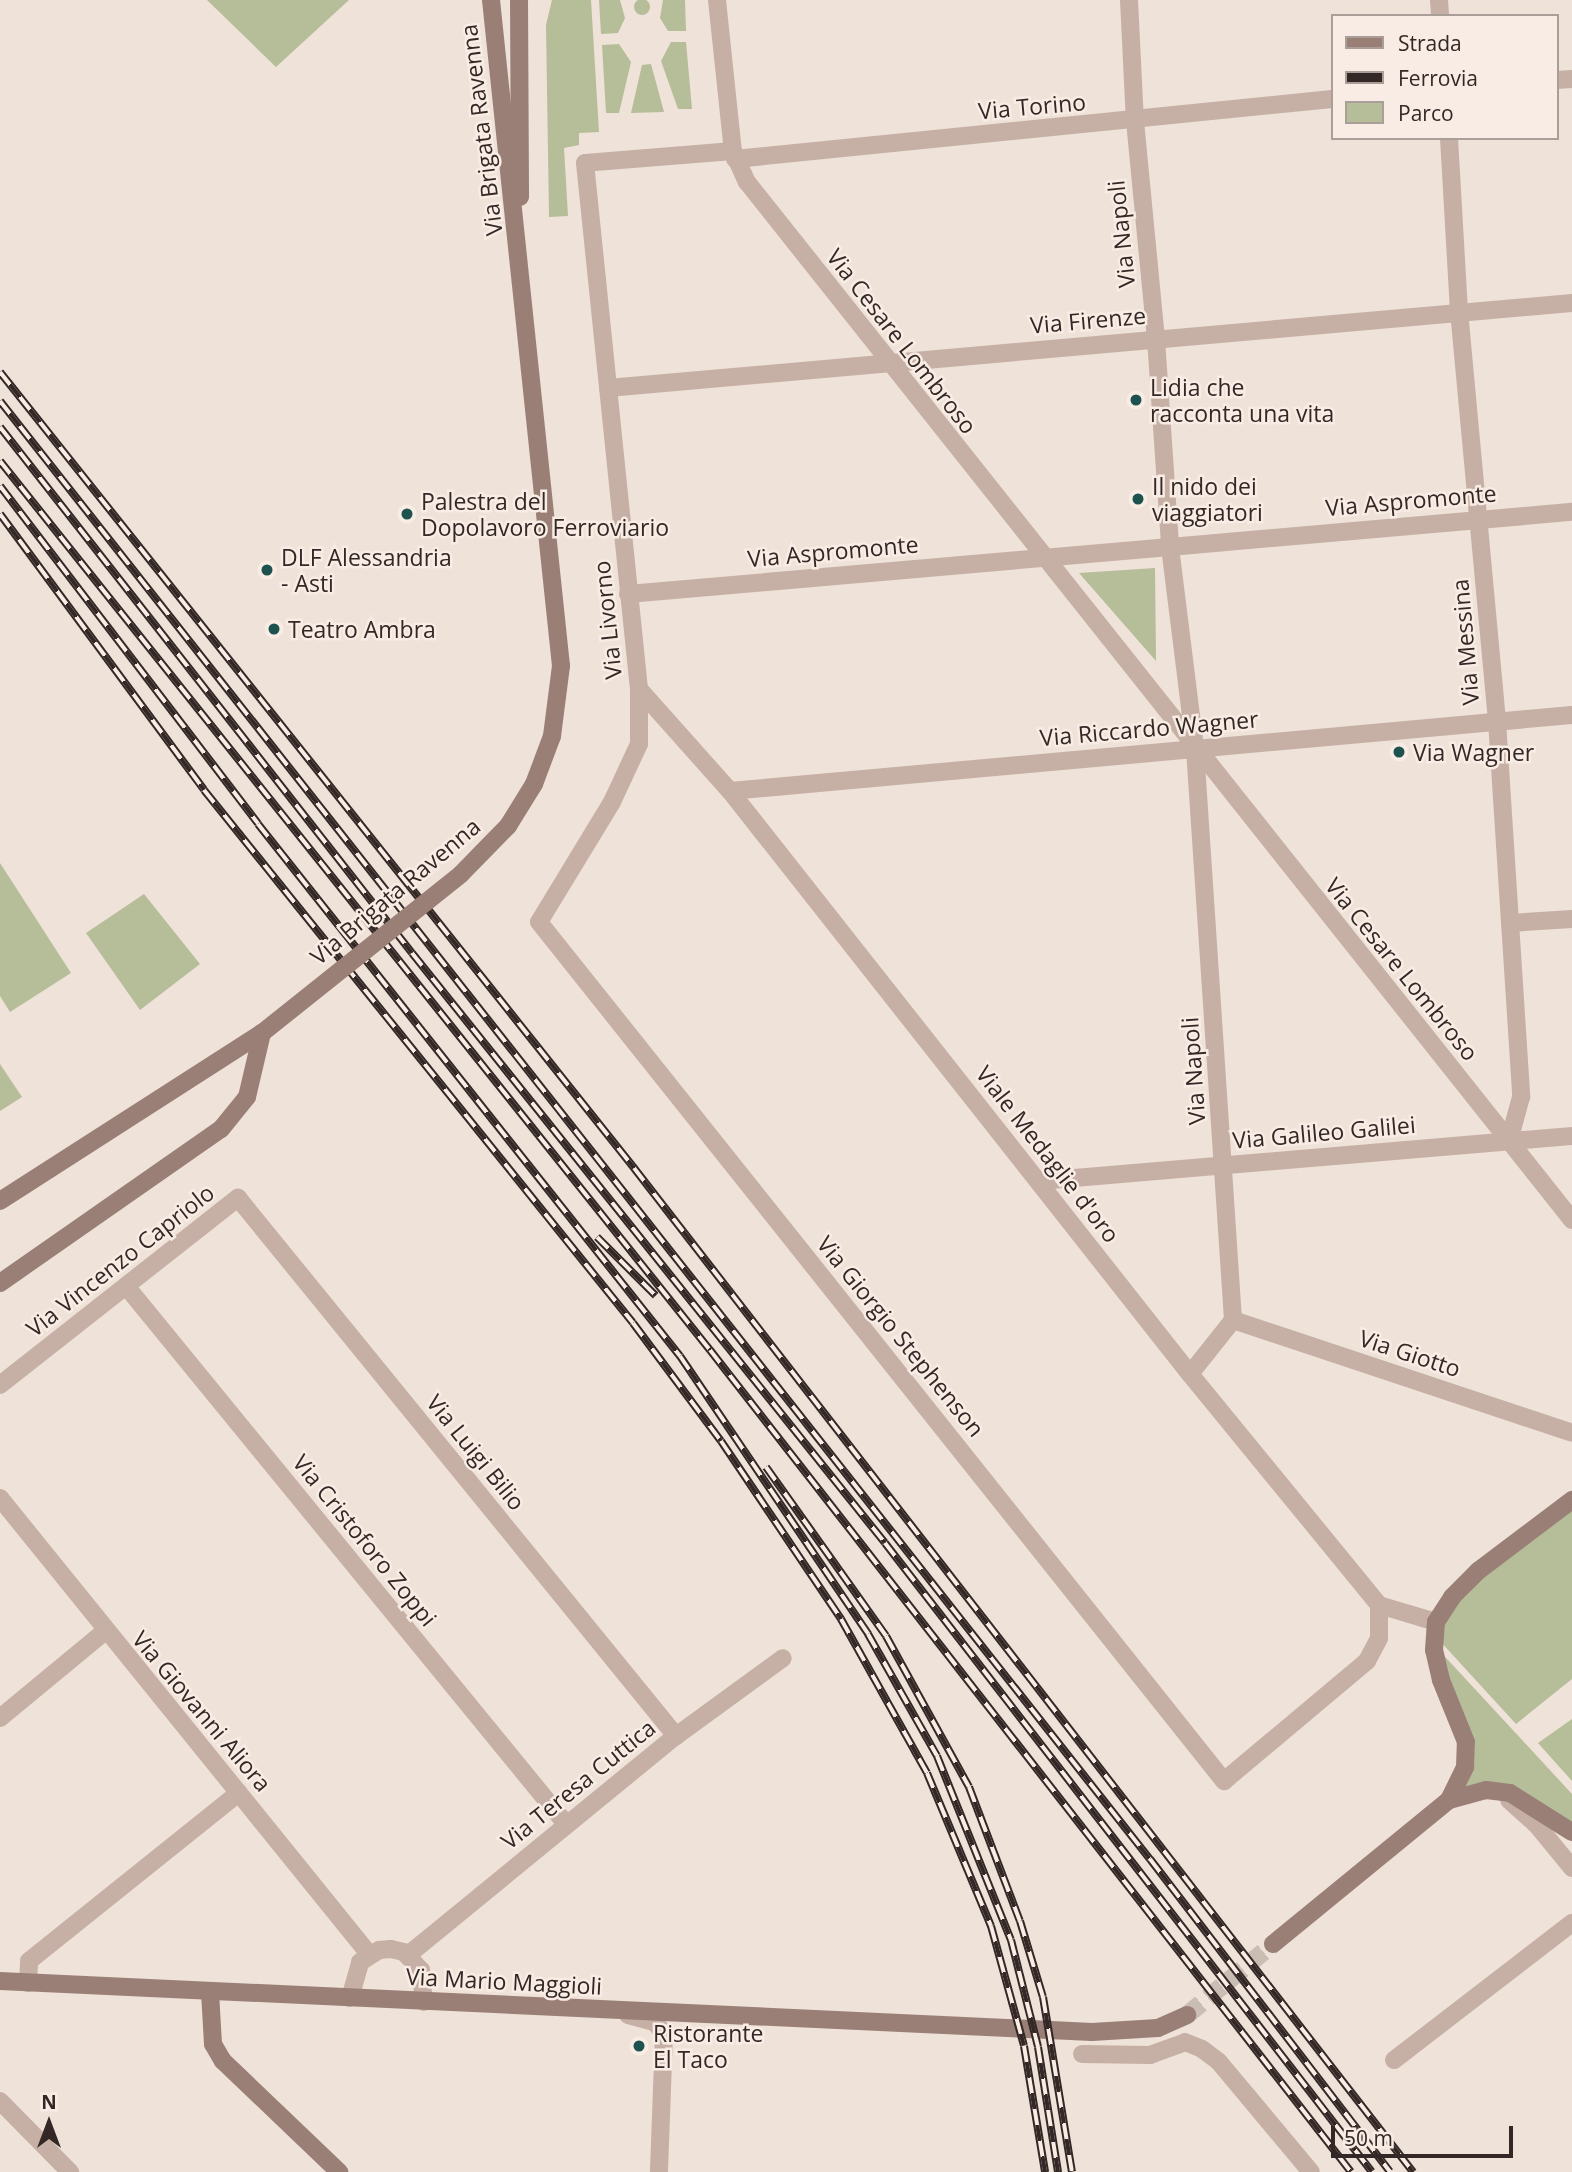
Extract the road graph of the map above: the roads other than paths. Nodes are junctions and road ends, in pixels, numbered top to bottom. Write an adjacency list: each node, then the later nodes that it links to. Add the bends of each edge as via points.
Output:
1 (491, 0): 10 (street, Via Brigata Ravenna)
2 (519, 0): 10 (street, Via Brigata Ravenna)
3 (717, 0): 8 (street)
4 (1129, 0): 6 (street, Via Napoli)
5 (1330, 99): 6 (street, Via Torino)
6 (1135, 121): 8 (street, Via Torino); 13 (street, Via Napoli)
7 (1448, 140): 12 (street, Via Messina)
8 (734, 155): 9 (street, Via Torino); 14 (street, Via Cesare Lombroso, via 747,182)
9 (585, 163): 15 (street, Via Livorno)
10 (520, 253): 29 (street, Via Brigata Ravenna, bridge, via 558,615 557,706 552,736 526,800 499,837 461,874)
11 (1572, 303): 12 (street, Via Firenze)
12 (1459, 311): 13 (street, Via Firenze); 17 (street, Via Messina)
13 (1156, 339): 14 (street, Via Firenze); 18 (street, Via Napoli)
14 (886, 361): 15 (street, Via Firenze); 19 (street, Via Cesare Lombroso)
15 (608, 388): 20 (street, Via Livorno)
16 (1572, 512): 17 (street, Via Aspromonte)
17 (1478, 519): 18 (street, Via Aspromonte); 23 (street, Via Messina)
18 (1170, 547): 19 (street, Via Aspromonte); 24 (street, Via Napoli)
19 (1042, 557): 20 (street, Via Aspromonte); 24 (street, Via Cesare Lombroso)
20 (628, 594): 21 (street, Via Livorno)
21 (639, 689): 25 (street, Viale Medaglie d'oro); 27 (street, Via Livorno, via 639,744 612,802)
22 (1572, 715): 23 (street, Via Riccardo Wagner)
23 (1497, 721): 24 (street, Via Riccardo Wagner); 28 (street, Via Messina)
24 (1195, 749): 25 (street, Via Riccardo Wagner); 31 (street, Via Cesare Lombroso); 32 (street, Via Napoli)
25 (730, 791): 33 (street, Viale Medaglie d'oro)
26 (1572, 919): 28 (street)
27 (539, 922): 45 (street, Via Giorgio Stephenson, via 1224,1781 1367,1661 1379,1638)
28 (1510, 923): 31 (street, Via Messina, via 1521,1097)
29 (262, 1033): 35 (street, Via Brigata Ravenna); 37 (street, Via Vincenzo Capriolo, via 247,1097 221,1129)
30 (1572, 1136): 31 (street, Via Galileo Galilei)
31 (1509, 1141): 32 (street, Via Galileo Galilei); 36 (street, Via Cesare Lombroso)
32 (1224, 1166): 33 (street, Via Galileo Galilei); 39 (street, Via Napoli)
33 (1039, 1181): 40 (street, Viale Medaglie d'oro)
34 (238, 1198): 38 (street, Via Vincenzo Capriolo); 50 (street, Via Luigi Bilio)
35 (0, 1201)
36 (1572, 1220)
37 (0, 1283)
38 (126, 1286): 41 (street, Via Vincenzo Capriolo); 54 (street, Via Cristoforo Zoppi)
39 (1233, 1320): 40 (street); 42 (street, Via Giotto)
40 (1190, 1374): 45 (street, Viale Medaglie d'oro)
41 (0, 1385)
42 (1572, 1433)
43 (0, 1499): 47 (street, Via Giovanni Aliora)
44 (1572, 1500): 46 (street, via 1478,1572 1452,1597)
45 (1379, 1605): 46 (street)
46 (1436, 1622): 53 (street, via 1434,1650 1441,1680 1466,1742 1465,1767)
47 (104, 1632): 49 (street); 52 (street, Via Giovanni Aliora)
48 (783, 1657): 50 (street, Via Teresa Cuttica)
49 (0, 1718)
50 (676, 1736): 54 (street, Via Teresa Cuttica)
51 (1480, 1791): 53 (street); 55 (street, via 1510,1794); 56 (street, via 1502,1796 1520,1807)
52 (239, 1794): 59 (street, Via Giovanni Aliora); 62 (street, via 29,1961)
53 (1449, 1800): 58 (street)
54 (566, 1824): 60 (street, Via Teresa Cuttica)
55 (1572, 1832)
56 (1572, 1868)
57 (1572, 1923): 69 (street)
58 (1273, 1944)
59 (369, 1954): 60 (street, via 391,1949); 64 (street, via 353,1972)
60 (408, 1955): 65 (street, via 421,1970)
61 (0, 1981): 62 (street, Via Mario Maggioli)
62 (28, 1983): 63 (street, Via Mario Maggioli)
63 (210, 1992): 64 (street, Via Mario Maggioli); 72 (street, via 213,2043 223,2061)
64 (350, 1998): 65 (street, Via Mario Maggioli)
65 (424, 2002): 66 (street, Via Mario Maggioli)
66 (597, 2010): 67 (street, Via Mario Maggioli, via 1127,2032 1158,2028); 73 (street, via 652,2020 664,2037)
67 (1187, 2015)
68 (1082, 2054): 74 (street, via 1150,2055 1185,2042 1202,2049 1219,2062)
69 (1394, 2060)
70 (0, 2101): 71 (street)
71 (71, 2172)
72 (339, 2172)
73 (659, 2172)
74 (1311, 2172)

